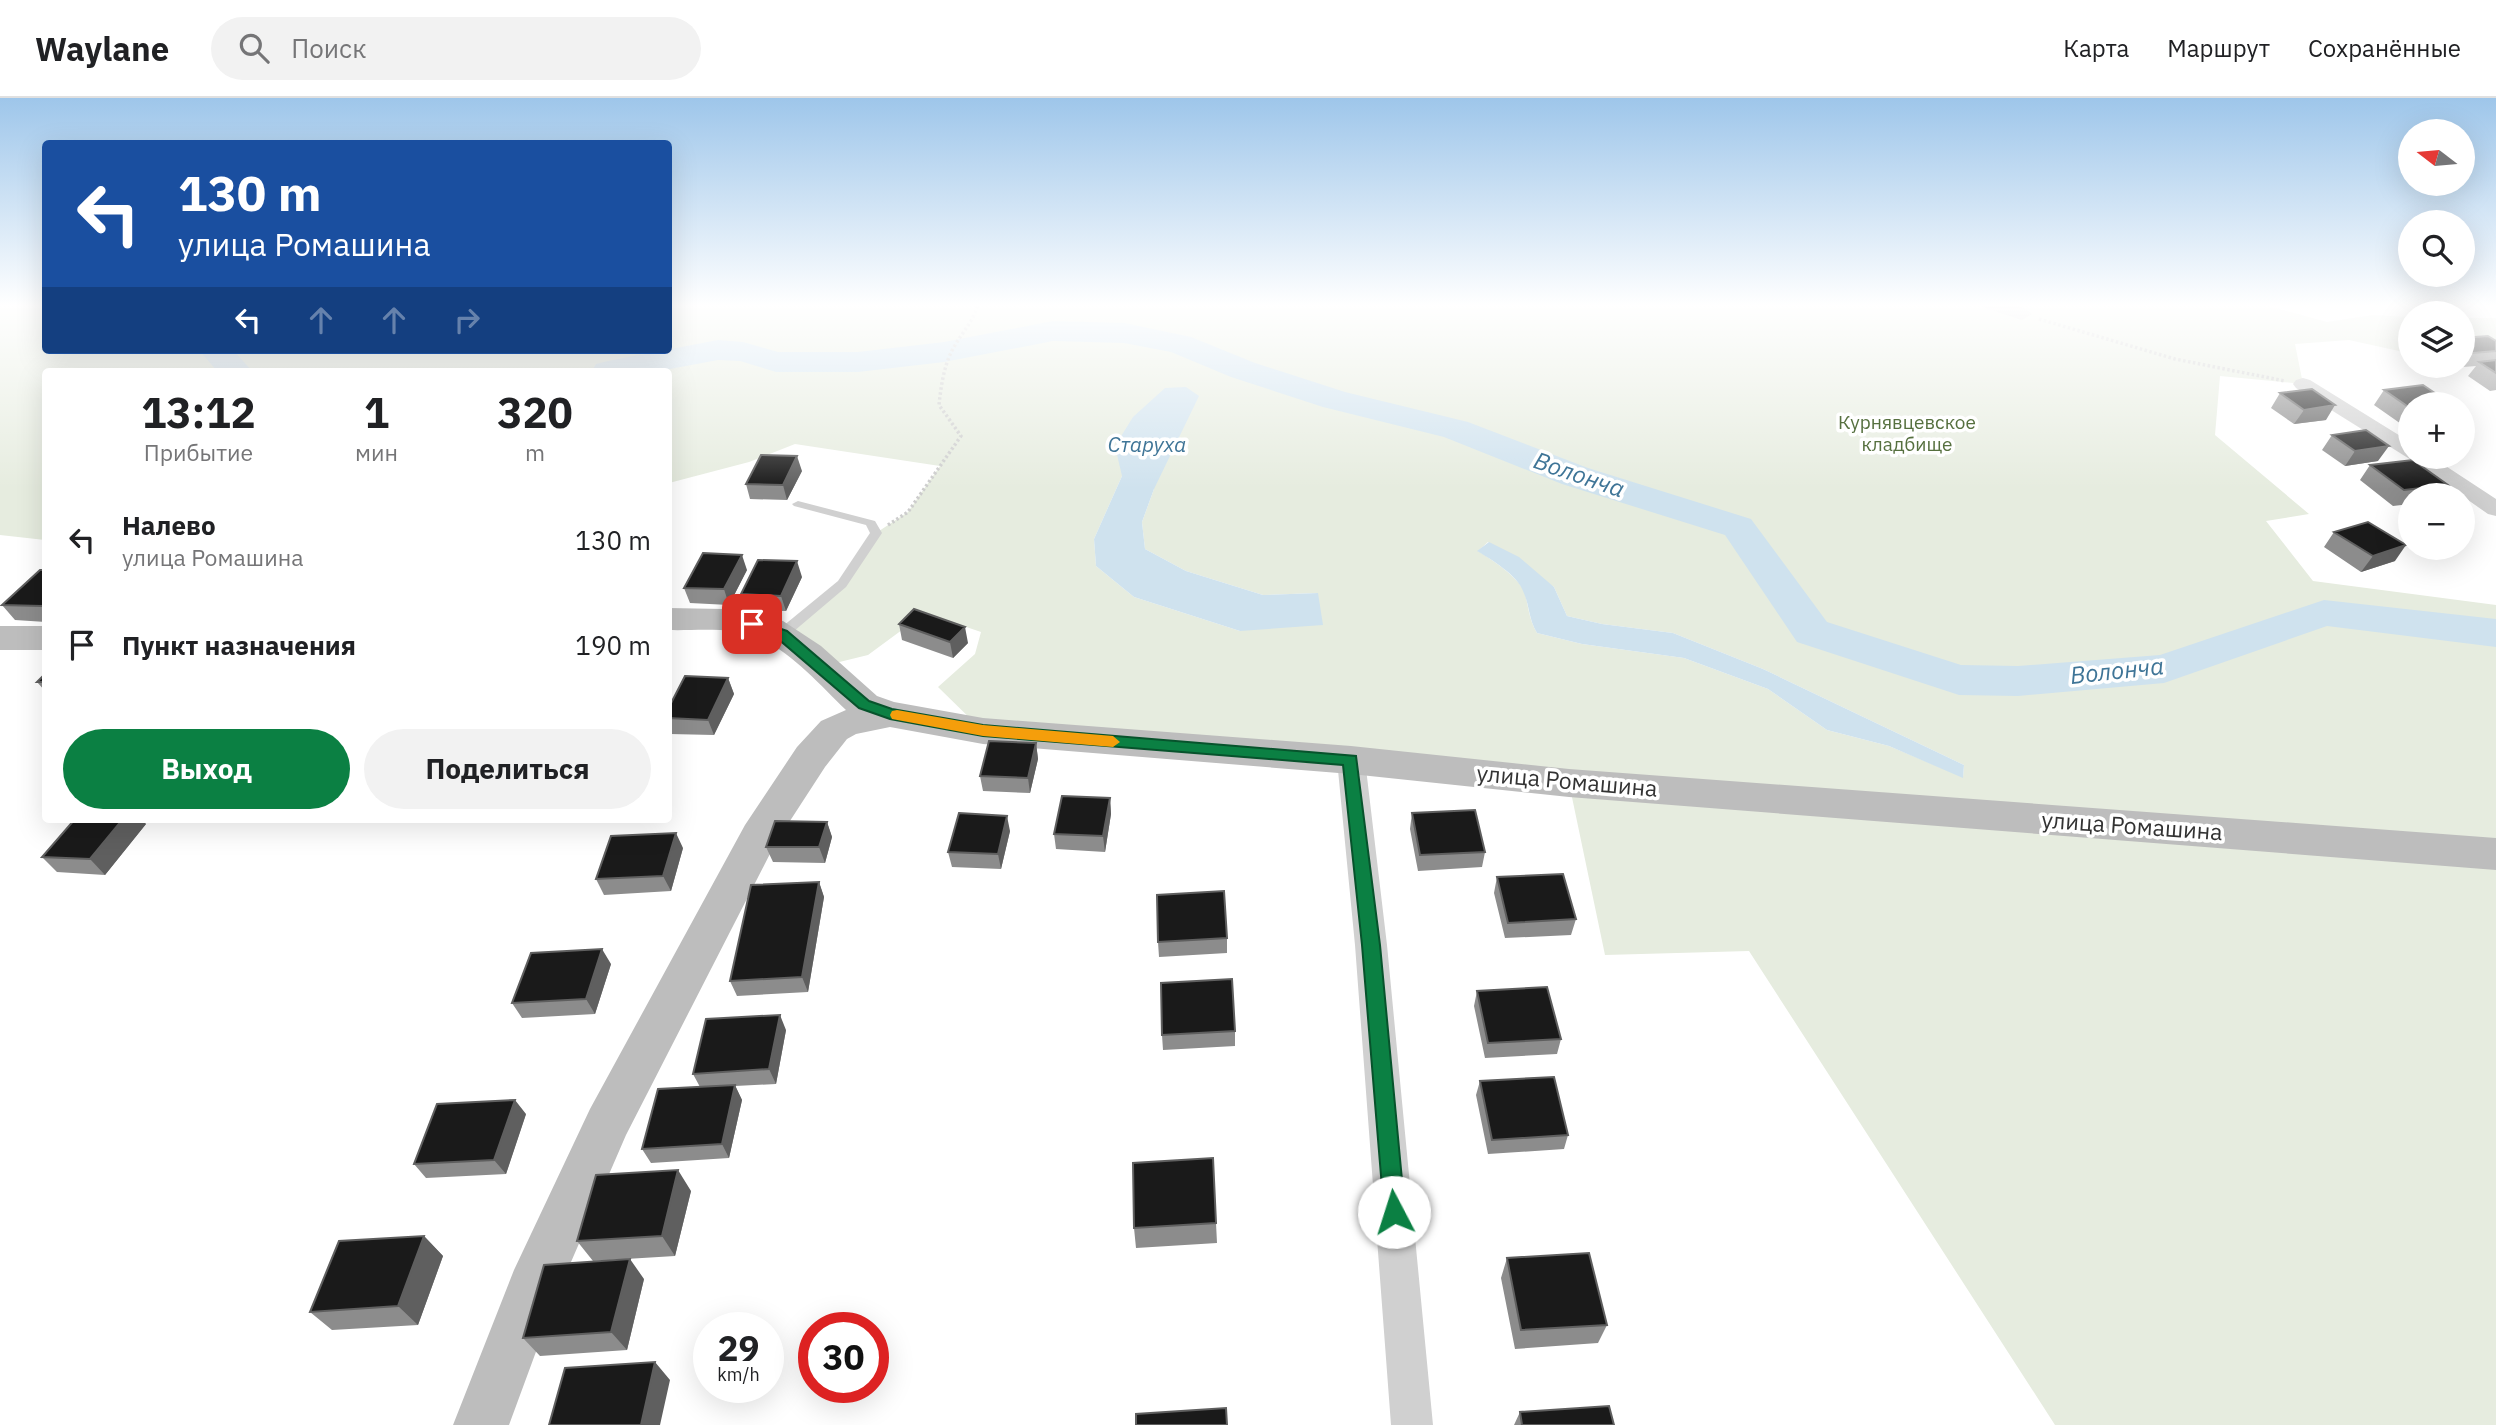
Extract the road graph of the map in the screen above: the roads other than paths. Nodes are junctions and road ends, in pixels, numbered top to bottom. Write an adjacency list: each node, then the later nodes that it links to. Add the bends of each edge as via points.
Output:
1 (2302, 384): 2 (street)
2 (2398, 444)
3 (2436, 469): 5 (street)
4 (798, 504): 7 (lane, via 871,523 876,533 842,584)
5 (2496, 509)
6 (672, 619): 7 (street, улица Ромашина, via 724,620)
7 (782, 634): 10 (street, улица Ромашина)
8 (0, 638): 9 (street)
9 (42, 638)
10 (819, 667): 11 (street, улица Ромашина, via 864,705); 12 (street, via 832,710)
11 (890, 714): 12 (street, via 846,723); 13 (street, улица Ромашина, via 983,730)
12 (811, 757): 15 (street, via 759,836 607,1124 533,1288)
13 (1351, 760): 14 (street, улица Ромашина, via 1583,784); 16 (street)
14 (2496, 855)
15 (481, 1425)
16 (1412, 1425)

